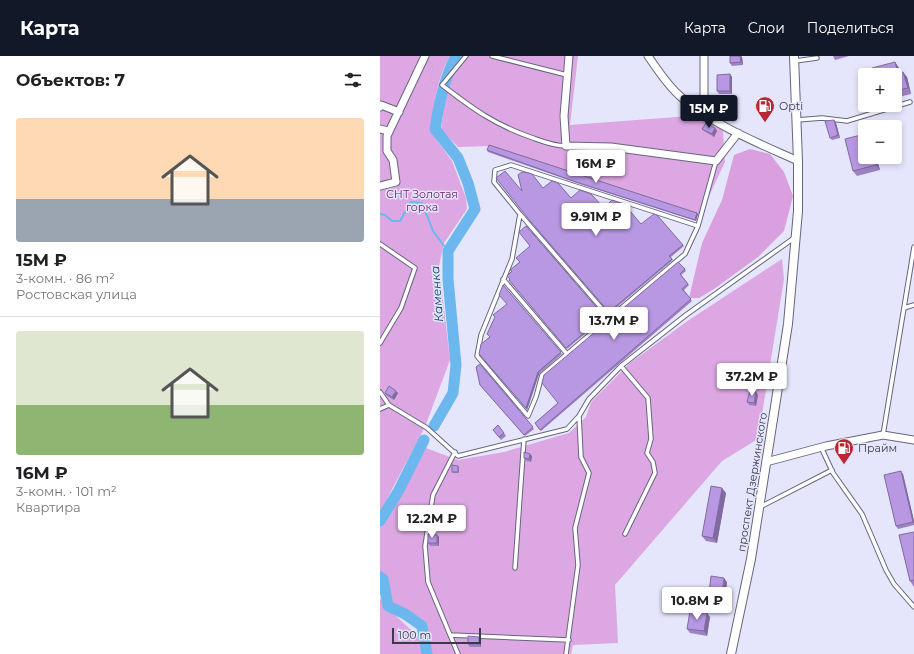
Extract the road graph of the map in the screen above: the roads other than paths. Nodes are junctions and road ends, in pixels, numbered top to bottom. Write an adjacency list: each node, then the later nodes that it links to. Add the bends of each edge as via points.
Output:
1 (466, 56): 18 (lane, via 442,85 476,111 507,129 555,146)
2 (492, 56): 9 (lane)
3 (569, 56): 9 (street)
4 (648, 56): 13 (street, via 665,81)
5 (704, 56): 13 (street)
6 (424, 57): 12 (street)
7 (794, 58): 8 (lane); 14 (street, проспект Дзержинского)
8 (817, 58)
9 (567, 75): 18 (street, via 564,116)
10 (910, 102): 14 (lane, via 847,121 822,118)
11 (380, 108): 12 (street, via 381,105)
12 (399, 112): 16 (street)
13 (704, 114): 17 (street)
14 (796, 120): 20 (street, проспект Дзержинского)
15 (380, 129): 16 (street)
16 (388, 131): 21 (street, via 387,151 393,160 396,182)
17 (738, 133): 19 (street); 20 (street)
18 (566, 146): 19 (street, via 611,147)
19 (716, 161): 23 (lane)
20 (798, 161): 24 (street, проспект Дзержинского)
21 (380, 186)
22 (520, 214): 23 (lane, via 494,182 495,170 511,165); 27 (lane, via 512,259); 30 (lane)
23 (698, 226): 30 (lane, via 684,254)
24 (796, 236): 33 (lane, via 686,315); 43 (street, проспект Дзержинского, via 788,324)
25 (380, 244): 31 (lane, via 415,268 401,308)
26 (914, 247): 29 (lane)
27 (503, 279): 32 (lane); 32 (lane, via 481,335 477,356 528,416 542,375)
28 (914, 305): 29 (lane)
29 (904, 308): 38 (lane)
30 (610, 318): 32 (lane)
31 (380, 343)
32 (567, 354)
33 (621, 366): 37 (lane, via 589,399); 46 (lane, via 648,398 651,439 647,453 653,462 655,472)
34 (380, 392): 35 (lane)
35 (389, 405): 36 (lane); 42 (lane, via 427,428)
36 (380, 409)
37 (579, 416): 39 (lane, via 567,429); 50 (lane, via 581,457 589,473 575,528 578,565)
38 (883, 435): 40 (street); 41 (street)
39 (524, 439): 42 (lane, via 458,456); 47 (lane)
40 (914, 440)
41 (821, 447): 43 (street); 44 (lane)
42 (455, 452): 49 (lane, via 433,495 425,546 428,582)
43 (766, 462): 45 (street, проспект Дзержинского)
44 (832, 470): 45 (lane); 48 (lane, via 862,514 894,584)
45 (759, 507): 53 (street, проспект Дзержинского)
46 (625, 534)
47 (515, 568)
48 (914, 607)
49 (450, 635): 50 (lane); 51 (lane)
50 (569, 640): 52 (lane)
51 (458, 654)
52 (566, 654)
53 (731, 654)

